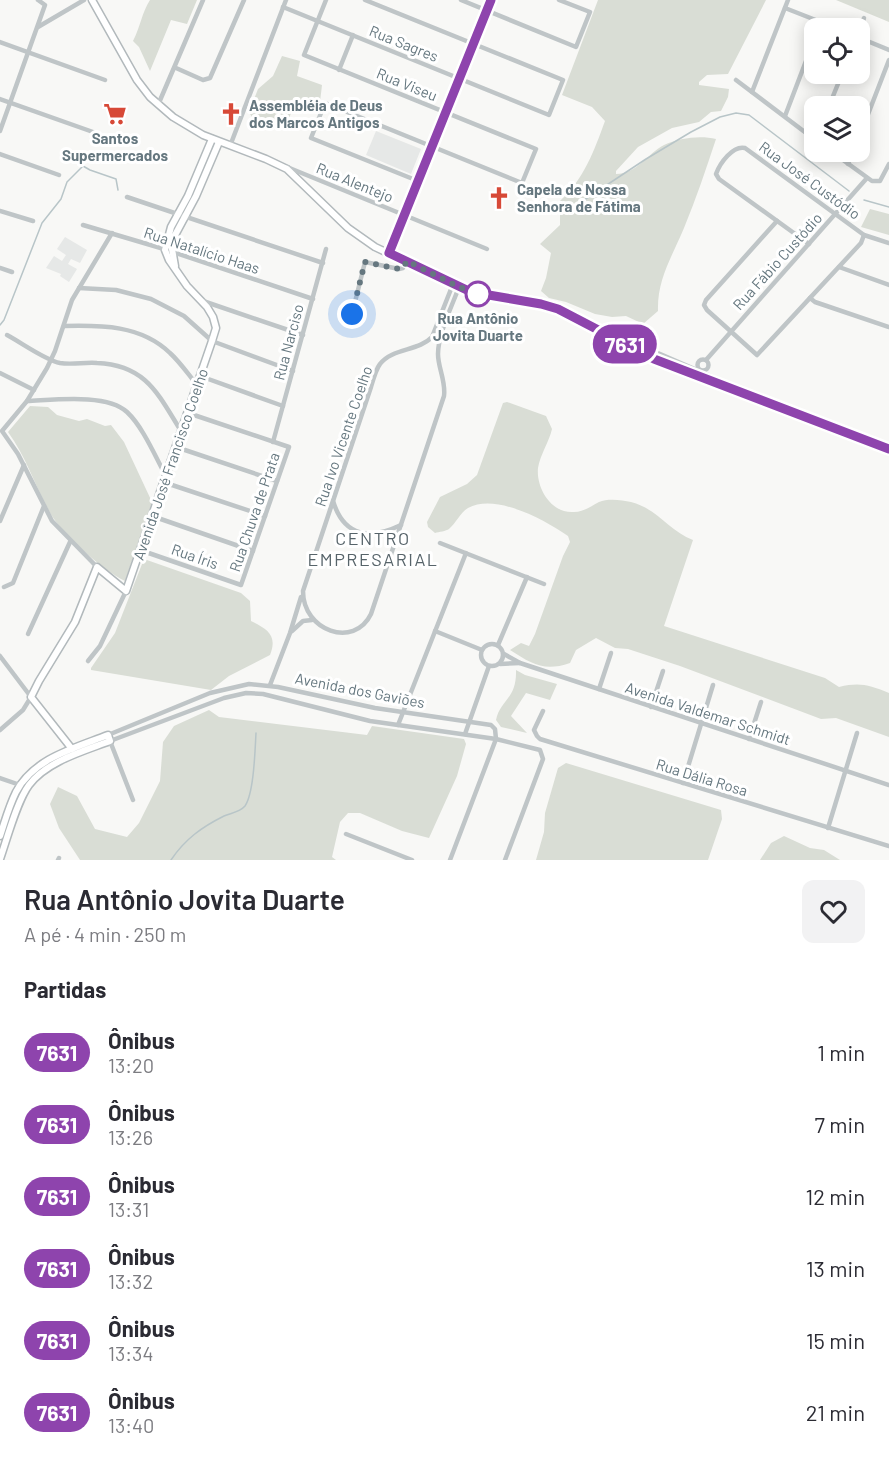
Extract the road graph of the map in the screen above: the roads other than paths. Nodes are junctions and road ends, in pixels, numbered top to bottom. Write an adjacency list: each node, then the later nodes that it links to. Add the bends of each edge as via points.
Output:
1 (38, 0): 18 (street, via 45,5)
2 (84, 0): 18 (street)
3 (92, 0): 35 (street, via 137,80)
4 (203, 0): 27 (street)
5 (244, 0): 27 (street, via 210,78 203,80)
6 (276, 0): 13 (street, Rua Sagres)
7 (326, 0): 17 (street)
8 (366, 0): 22 (street)
9 (461, 0): 15 (street)
10 (491, 0): 15 (street)
11 (559, 0): 15 (street, via 590,12 576,47)
12 (788, 0): 14 (street)
13 (284, 4): 17 (street, Rua Sagres); 43 (street)
14 (785, 8): 16 (street); 32 (street)
15 (487, 10): 22 (street)
16 (804, 18)
17 (317, 21): 19 (street, Rua Sagres); 28 (street, Rua Viseu, via 304,55)
18 (38, 27): 24 (street)
19 (353, 35): 28 (street); 29 (street, Rua Sagres)
20 (0, 42): 24 (street)
21 (870, 42): 23 (street)
22 (473, 44): 29 (street); 29 (street, Rua Sagres, via 563,80 549,115)
23 (889, 50)
24 (27, 52): 30 (street); 34 (street)
25 (889, 60): 36 (street)
26 (804, 66): 38 (street)
27 (176, 68): 35 (street)
28 (339, 69): 37 (street, Rua Viseu)
29 (459, 78): 37 (street)
30 (105, 80)
31 (736, 80): 32 (street)
32 (752, 92): 38 (street)
33 (0, 99): 34 (street)
34 (10, 102): 39 (street); 41 (street)
35 (158, 105): 42 (street, via 195,131)
36 (870, 109)
37 (446, 113): 44 (street); 44 (street, Rua Viseu, via 536,149 522,183)
38 (785, 116): 40 (street)
39 (0, 131)
40 (804, 131)
41 (93, 132)
42 (216, 140): 43 (street); 58 (street); 60 (street)
43 (230, 146): 49 (street)
44 (432, 146): 53 (street); 53 (street, via 325,103 311,138)
45 (0, 154): 50 (street)
46 (845, 162): 47 (street)
47 (848, 164): 52 (street)
48 (889, 164): 52 (street, Rua Fábio Custódio, via 880,181)
49 (281, 165): 51 (street, Rua Alentejo); 54 (street)
50 (59, 175)
51 (314, 178): 54 (street); 59 (street, Rua Alentejo)
52 (867, 178): 57 (street, Rua Fábio Custódio)
53 (418, 181): 59 (street)
54 (309, 189): 72 (street, via 353,233)
55 (127, 197): 58 (street)
56 (0, 211): 62 (street)
57 (836, 213): 61 (street, Rua José Custódio, via 745,148 735,149 716,174); 65 (street, Rua José Custódio); 67 (street, Rua Fábio Custódio)
58 (178, 214): 60 (street); 68 (street)
59 (405, 215): 70 (street, Rua Alentejo); 72 (street)
60 (185, 217): 71 (street, via 174,237); 74 (street)
61 (777, 221): 67 (street); 88 (street, via 706,300 707,310)
62 (33, 222)
63 (83, 225): 64 (street, Rua Natalício Haas)
64 (111, 233): 68 (street, Rua Natalício Haas); 81 (street)
65 (864, 235): 66 (street); 75 (street)
66 (889, 243)
67 (809, 244): 88 (street, Rua Fábio Custódio)
68 (165, 249): 71 (street, Rua Natalício Haas); 77 (street, Avenida José Francisco Coelho)
69 (326, 249): 74 (street, Rua Narciso)
70 (487, 249)
71 (172, 252): 77 (street, Avenida José Francisco Coelho); 83 (street, Rua Natalício Haas)
72 (389, 253): 73 (street)
73 (407, 261): 80 (street); 85 (street, via 399,269 365,262)
74 (323, 263): 83 (street, Rua Narciso)
75 (839, 267): 79 (street); 82 (street)
76 (0, 268): 78 (street)
77 (176, 270): 84 (street, Avenida José Francisco Coelho)
78 (12, 272)
79 (889, 285)
80 (456, 286): 91 (street); 93 (street); 94 (street, via 482,295 558,309)
81 (79, 288): 86 (street); 92 (street, via 116,290 151,299 184,316)
82 (810, 298): 87 (street); 88 (street, via 757,355)
83 (313, 299): 90 (street, Rua Narciso)
84 (200, 300): 90 (street); 92 (street, Avenida José Francisco Coelho, via 215,321)
85 (352, 314)
86 (64, 326): 95 (street); 101 (street, via 113,326 144,336 172,354)
87 (889, 327)
88 (731, 332): 97 (street, Rua Fábio Custódio, via 705,360 707,368)
89 (8, 335): 95 (street)
90 (303, 335): 96 (street, Rua Narciso)
91 (429, 340): 93 (street); 114 (street, Rua Ivo Vicente Coelho, via 380,364)
92 (212, 341): 96 (street); 99 (street, Avenida José Francisco Coelho)
93 (438, 345): 119 (street, via 444,396)
94 (639, 351): 97 (street, via 644,347); 100 (street)
95 (51, 360): 102 (street); 107 (street, via 105,363 135,372 151,384)
96 (293, 370): 104 (street, Rua Narciso)
97 (699, 370): 100 (street)
98 (0, 373): 102 (street)
99 (200, 376): 101 (street, Avenida José Francisco Coelho); 104 (street)
100 (716, 383): 110 (street)
101 (197, 385): 105 (street, Avenida José Francisco Coelho)
102 (34, 390): 103 (street)
103 (27, 401): 106 (street); 112 (street, via 99,400 127,411)
104 (283, 406): 108 (street, Rua Narciso)
105 (188, 412): 107 (street, Avenida José Francisco Coelho); 108 (street)
106 (1, 431): 111 (street)
107 (181, 431): 109 (street, Avenida José Francisco Coelho)
108 (273, 442): 113 (street, Rua Chuva de Prata, via 289,447)
109 (176, 447): 112 (street, Avenida José Francisco Coelho); 113 (street)
110 (889, 449)
111 (24, 465): 115 (street); 118 (street)
112 (165, 479): 116 (street, Avenida José Francisco Coelho); 117 (street)
113 (277, 481): 117 (street, Rua Chuva de Prata)
114 (333, 501): 119 (street, via 341,518 358,532 377,534); 131 (street, Rua Ivo Vicente Coelho)
115 (44, 507): 120 (street); 129 (street, via 13,583)
116 (152, 516): 122 (street, Avenida José Francisco Coelho); 123 (street)
117 (265, 516): 123 (street, Rua Chuva de Prata)
118 (0, 521)
119 (401, 525): 132 (street, via 366,623 342,632 328,630)
120 (70, 542): 125 (street); 135 (street)
121 (440, 543): 124 (street)
122 (140, 550): 128 (street, Rua Íris); 130 (street, Avenida José Francisco Coelho)
123 (253, 551): 128 (street, Rua Chuva de Prata)
124 (466, 554): 126 (street); 133 (street)
125 (97, 567): 130 (street); 152 (street, via 75,622)
126 (526, 577): 127 (street); 136 (street)
127 (544, 584)
128 (241, 585)
129 (4, 587)
130 (126, 591): 141 (street, Avenida José Francisco Coelho, via 100,646)
131 (303, 591): 132 (street); 134 (street, Rua Ivo Vicente Coelho)
132 (312, 620): 134 (street, via 303,621)
133 (435, 631): 137 (street); 157 (street)
134 (290, 633): 146 (street, Rua Ivo Vicente Coelho)
135 (28, 634)
136 (498, 645): 137 (street, via 490,644); 139 (street)
137 (482, 650): 144 (street, via 481,658)
138 (611, 653): 149 (street)
139 (504, 654): 142 (street); 143 (street)
140 (0, 656): 152 (street)
141 (88, 661)
142 (520, 663): 143 (street); 149 (street, Avenida Valdemar Schmidt)
143 (500, 664): 144 (street)
144 (489, 666): 158 (street)
145 (663, 671): 155 (street)
146 (270, 685): 148 (street, Avenida dos Gaviões); 151 (street, Avenida dos Gaviões)
147 (713, 685): 159 (street)
148 (237, 686): 150 (street); 164 (street, Avenida dos Gaviões, via 210,693)
149 (599, 689): 155 (street, Avenida Valdemar Schmidt)
150 (238, 694): 154 (street, Avenida dos Gaviões, via 263,694); 164 (street, Avenida dos Gaviões)
151 (322, 696): 154 (street, via 324,701); 157 (street, Avenida dos Gaviões)
152 (31, 697): 161 (street, via 23,710); 167 (street)
153 (761, 702): 166 (street)
154 (319, 707): 160 (street, Avenida dos Gaviões)
155 (651, 707): 159 (street, Avenida Valdemar Schmidt)
156 (543, 711): 170 (street, Rua Dália Rosa, via 534,730 540,739)
157 (403, 712): 158 (street, Avenida dos Gaviões); 160 (street)
158 (470, 722): 163 (street); 165 (street, Avenida dos Gaviões, via 494,726)
159 (700, 723): 166 (street, Avenida Valdemar Schmidt); 170 (street)
160 (398, 725): 163 (street, Avenida dos Gaviões)
161 (0, 730)
162 (857, 732): 168 (street)
163 (465, 734): 165 (street, Avenida dos Gaviões)
164 (109, 738): 167 (street); 173 (street); 178 (street, via 62,761 33,781 22,798)
165 (496, 739): 180 (street); 181 (street, Avenida dos Gaviões, via 540,750 543,759)
166 (749, 739): 168 (street, Avenida Valdemar Schmidt)
167 (72, 749): 171 (street, via 41,764)
168 (846, 771): 172 (street, Avenida Valdemar Schmidt); 174 (street)
169 (0, 778): 171 (street)
170 (683, 783): 174 (street, Rua Dália Rosa)
171 (20, 785): 176 (street)
172 (889, 785)
173 (133, 800)
174 (828, 828): 177 (street, Rua Dália Rosa)
175 (346, 834): 179 (street)
176 (0, 836)
177 (889, 846)
178 (0, 859)
179 (412, 860)
180 (450, 860)
181 (505, 860)

